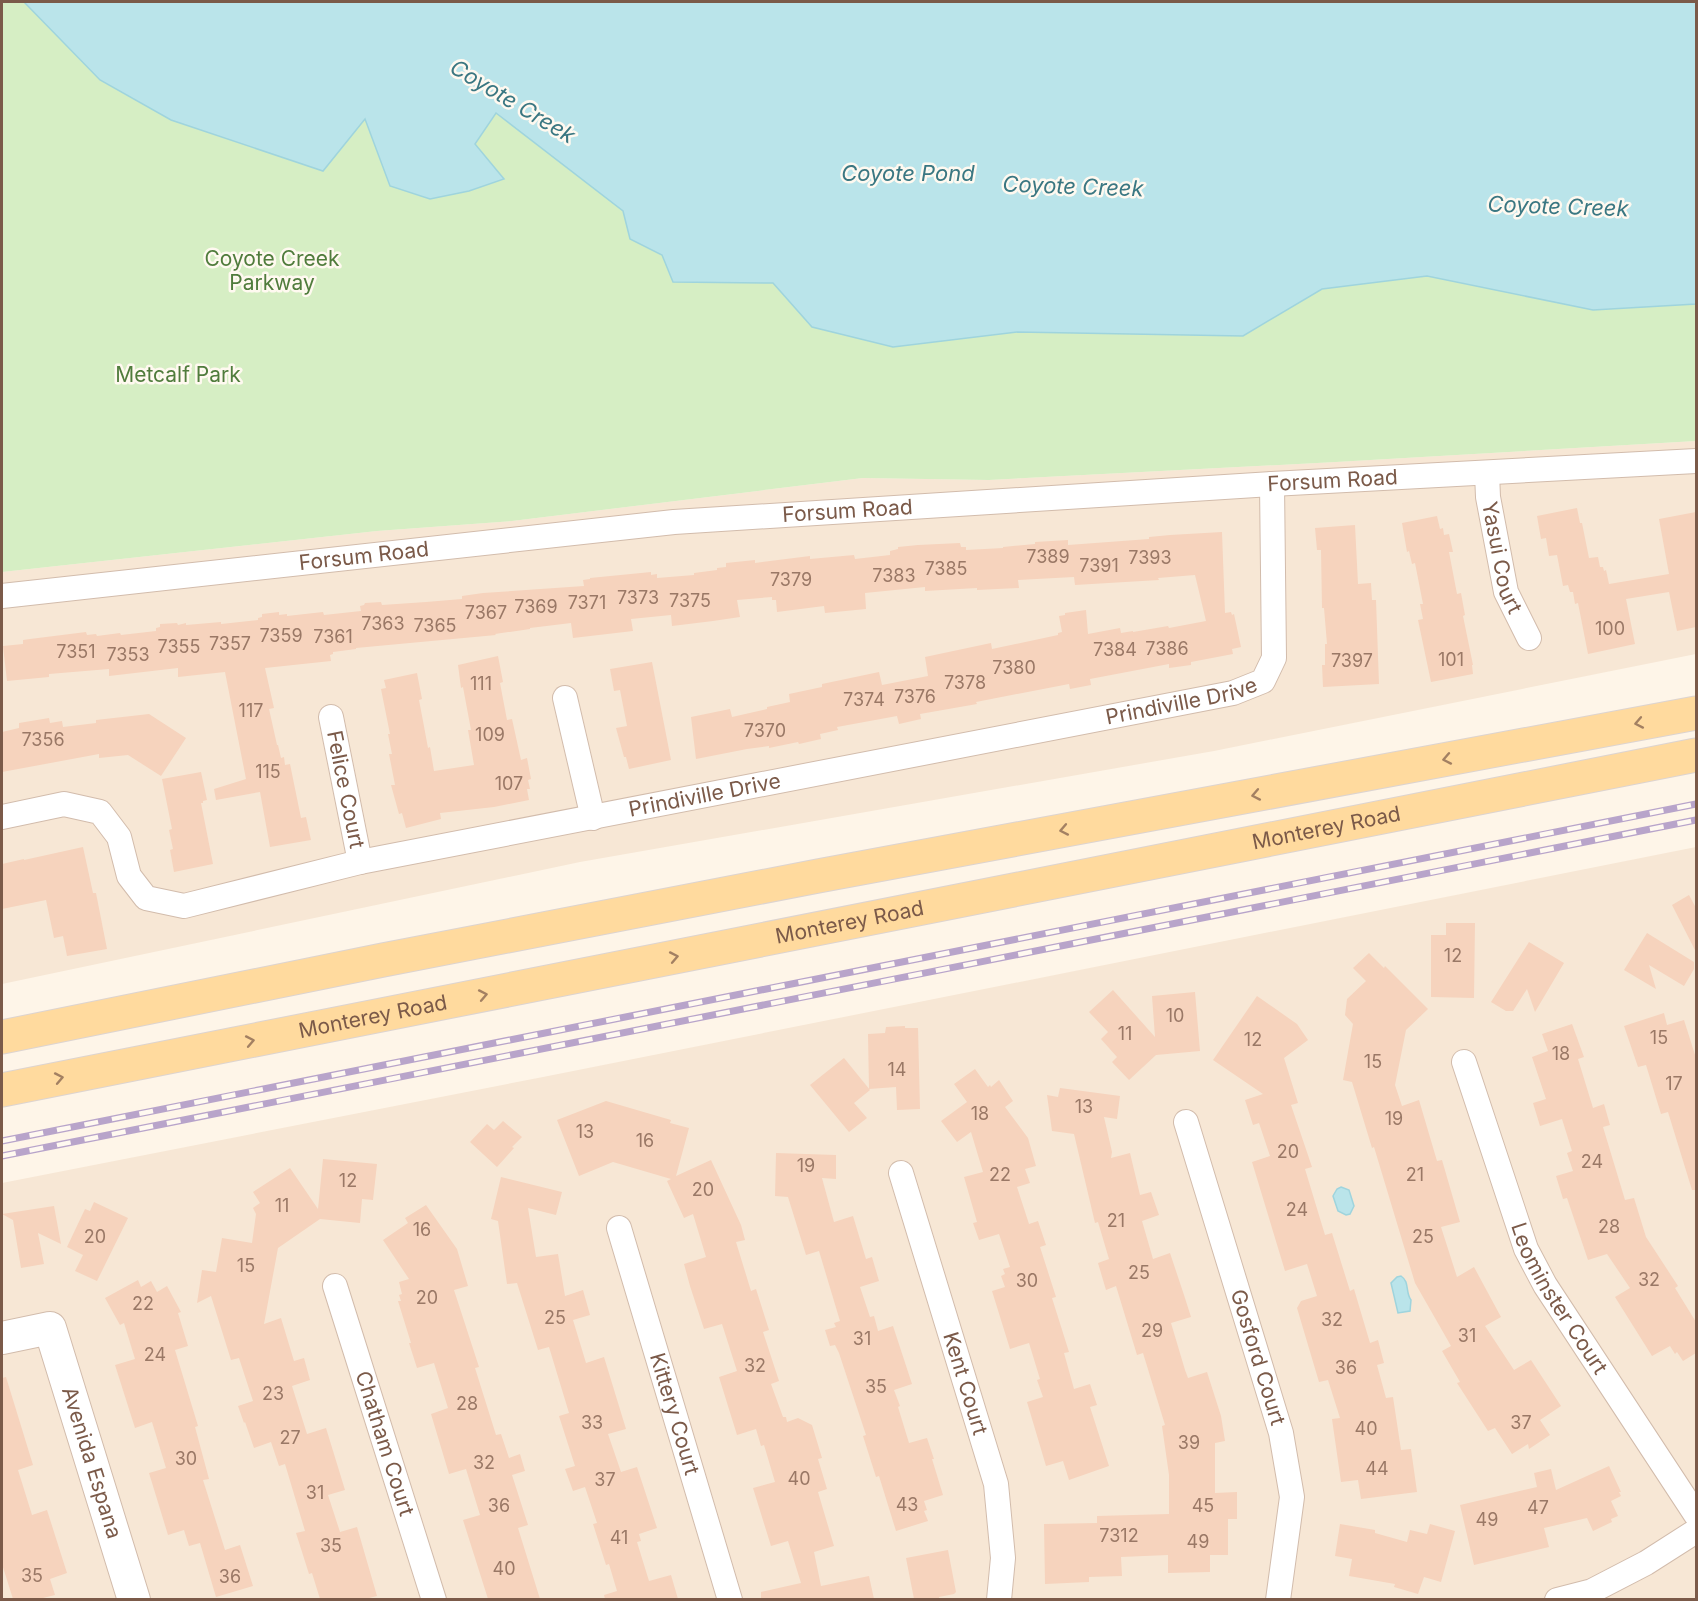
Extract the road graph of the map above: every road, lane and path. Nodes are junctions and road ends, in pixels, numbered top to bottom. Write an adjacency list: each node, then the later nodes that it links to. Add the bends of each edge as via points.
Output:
1 (1696, 461): 2 (street, Forsum Road)
2 (1486, 473): 3 (street, Forsum Road); 5 (street, Yasui Court, via 1506,592)
3 (1272, 484): 4 (street, Forsum Road, via 674,522); 11 (street, Prindiville Drive, via 1274,658 1263,681 1233,693)
4 (2, 596)
5 (1529, 638)
6 (565, 698): 11 (street)
7 (1696, 713): 13 (main road, one-way to 13, via 818,876)
8 (331, 717): 12 (street, Felice Court)
9 (1696, 754): 15 (main road, Monterey Road, one-way to 9)
10 (2, 817): 12 (street, Prindiville Drive, via 64,804 100,812 119,837 129,876 146,898 184,906)
11 (593, 818): 12 (street, Prindiville Drive)
12 (360, 862)
13 (2, 1037)
14 (1464, 1062): 21 (street, Leominster Court, via 1526,1249 1545,1285)
15 (2, 1090)
16 (1186, 1122): 27 (street, Gosford Court, via 1281,1433 1292,1497)
17 (901, 1173): 26 (street, Kent Court, via 996,1484 1003,1558)
18 (619, 1228): 25 (street, Kittery Court)
19 (335, 1286): 24 (street, Chatham Court)
20 (2, 1338): 23 (street, Avenida Espana, via 50,1328)
21 (1696, 1515)
22 (1696, 1531): 28 (street, via 1592,1592)
23 (134, 1599)
24 (434, 1599)
25 (730, 1599)
26 (999, 1599)
27 (1278, 1599)
28 (1557, 1599)

